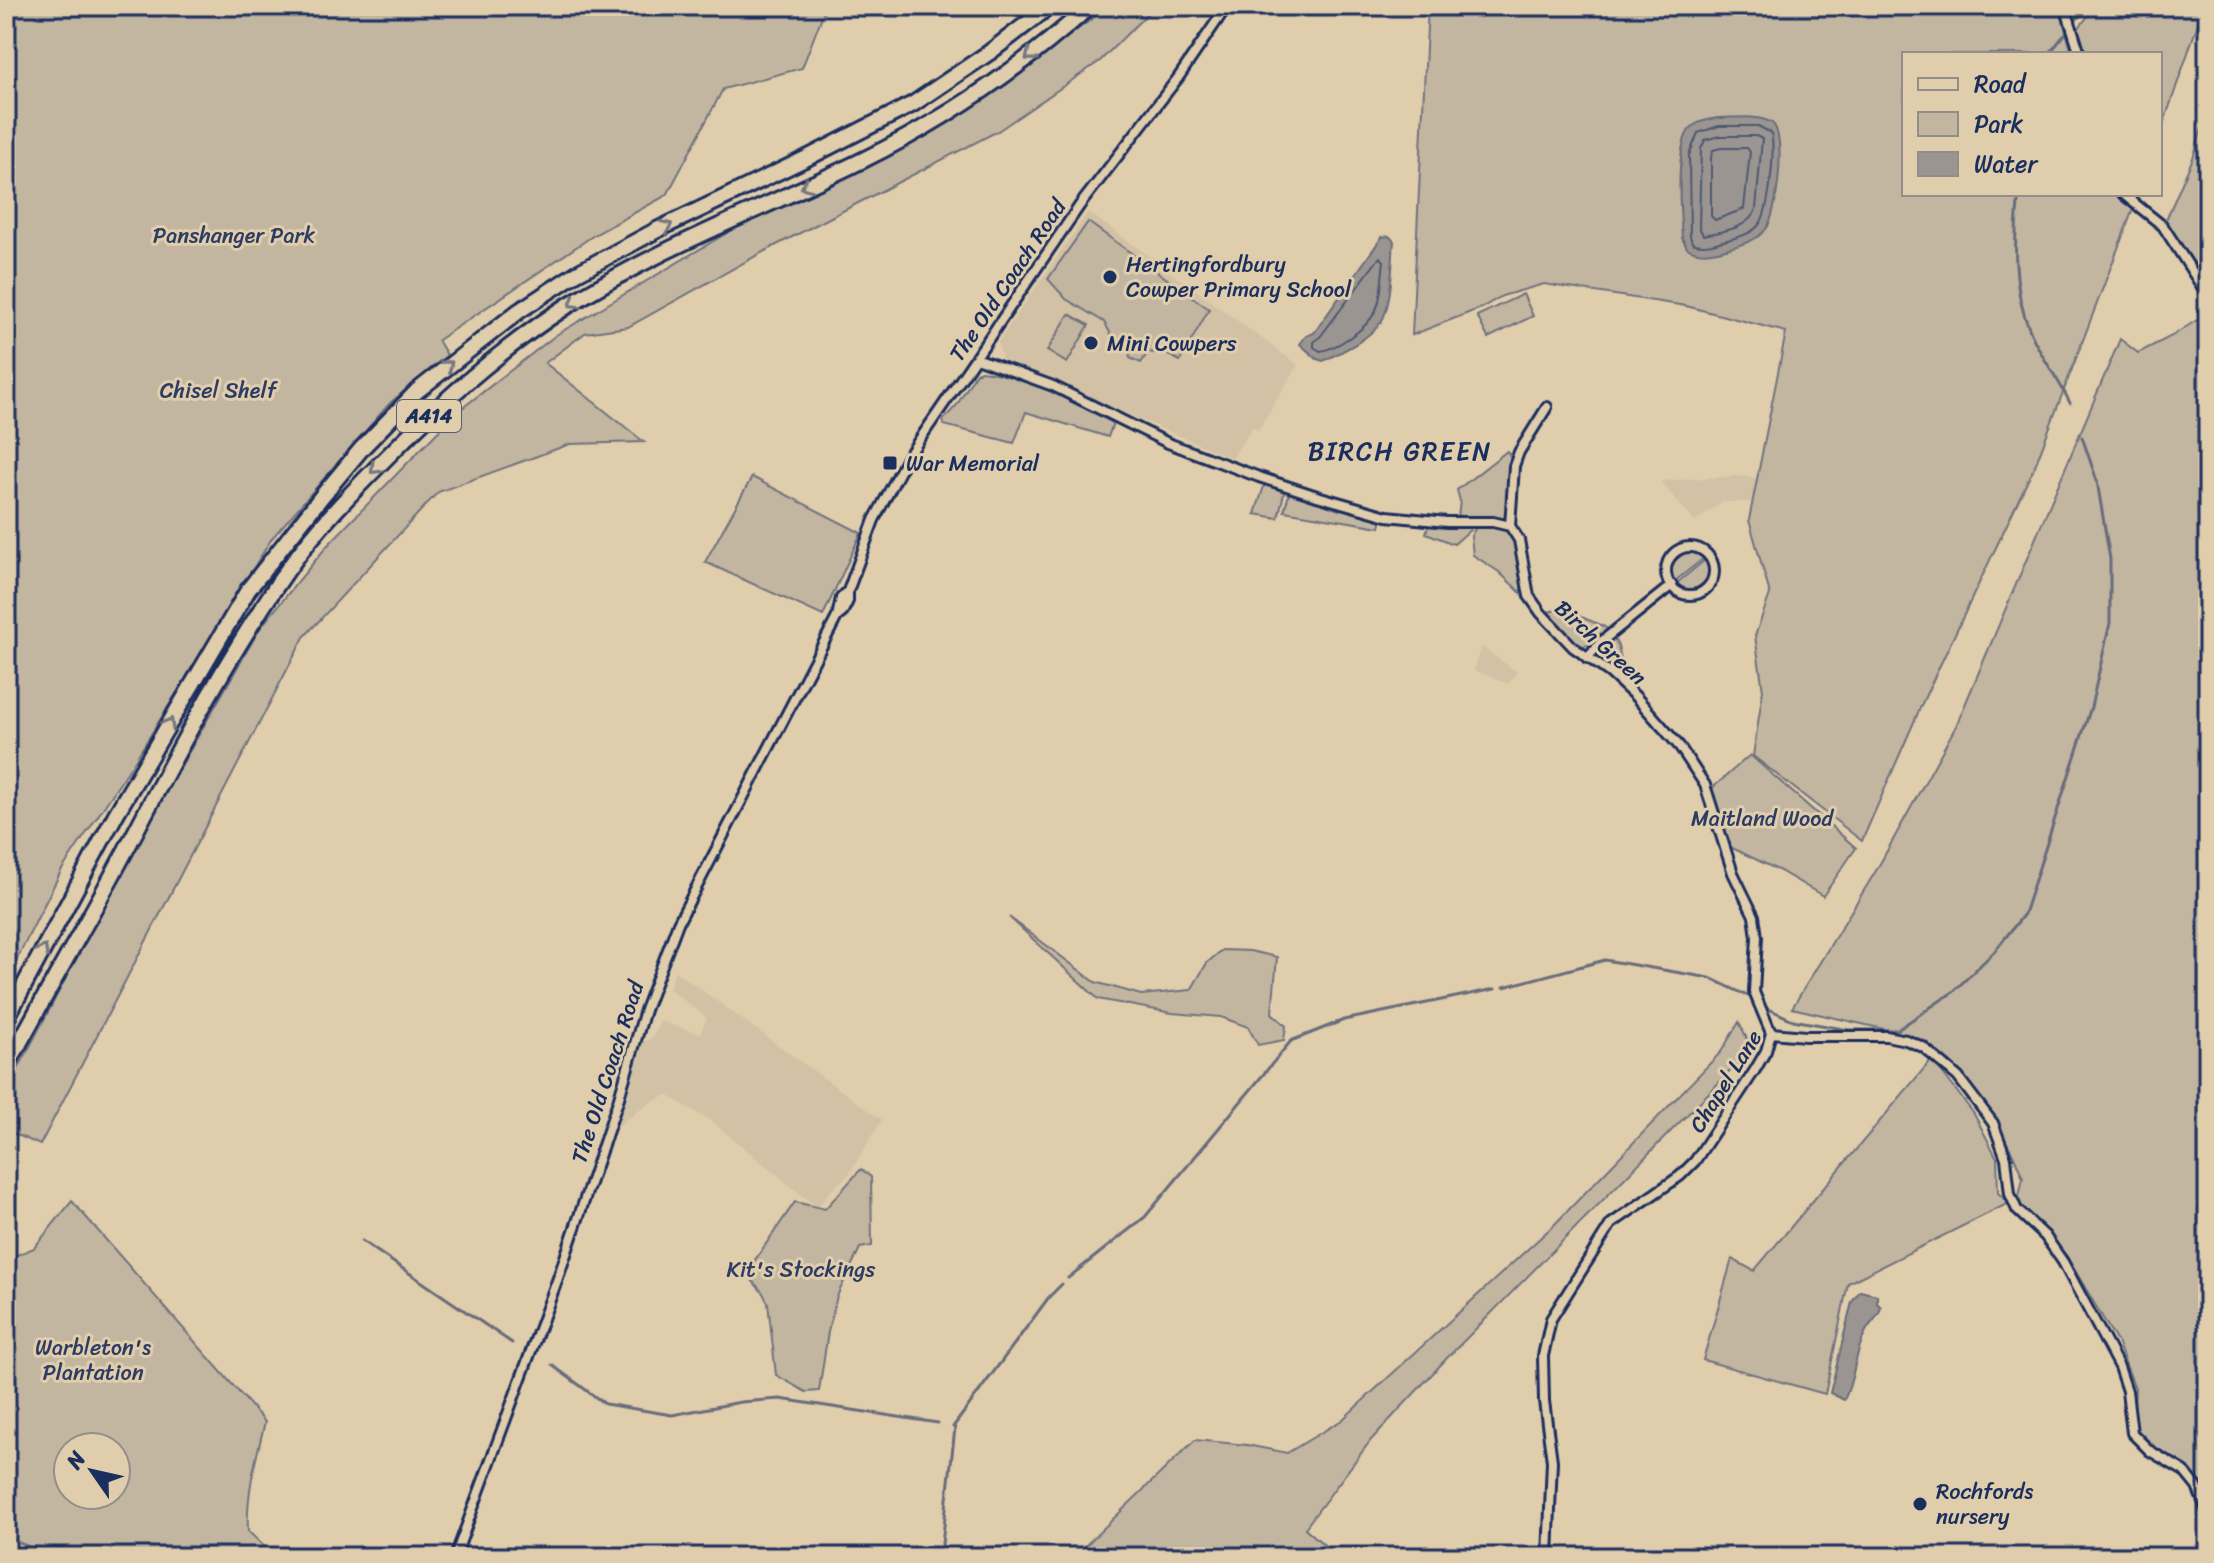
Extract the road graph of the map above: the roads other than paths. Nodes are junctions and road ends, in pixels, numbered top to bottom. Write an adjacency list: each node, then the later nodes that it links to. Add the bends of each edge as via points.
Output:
1 (1050, 6): 13 (highway, A414, one-way to 1, via 116,814 248,590 332,484 417,391 577,273 913,104)
2 (1090, 6): 15 (highway, A414, one-way to 15, via 977,95 865,160 664,251 567,307 465,382 405,439 334,510 250,626)
3 (1227, 6): 8 (street, The Old Coach Road, via 1080,205)
4 (2065, 6): 5 (street)
5 (2079, 52)
6 (2126, 196): 7 (street, via 2163,226)
7 (2208, 296)
8 (976, 358): 10 (street, via 1053,386 1168,443 1317,496 1387,516); 17 (street, The Old Coach Road, via 886,495 837,617 678,923 558,1278)
9 (1547, 407): 10 (street, via 1514,466)
10 (1510, 526): 12 (street, Birch Green, via 1519,540 1529,596 1551,626)
11 (1672, 585): 11 (street, via 1665,575 1667,563 1684,548 1701,550 1714,568 1710,583 1690,596); 12 (street)
12 (1587, 658): 14 (street, Birch Green, via 1635,696 1705,785 1733,873 1754,916 1754,992)
13 (6, 1019)
14 (1771, 1033): 16 (street, Chapel Lane, via 1906,1040 1923,1047 1958,1077 1993,1123 2017,1210 2063,1262 2119,1367 2132,1433 2184,1471); 18 (street, Chapel Lane, via 1755,1070 1695,1161 1611,1224 1551,1319 1543,1356 1552,1461)
15 (6, 1068)
16 (2208, 1513)
17 (455, 1557)
18 (1548, 1557)

